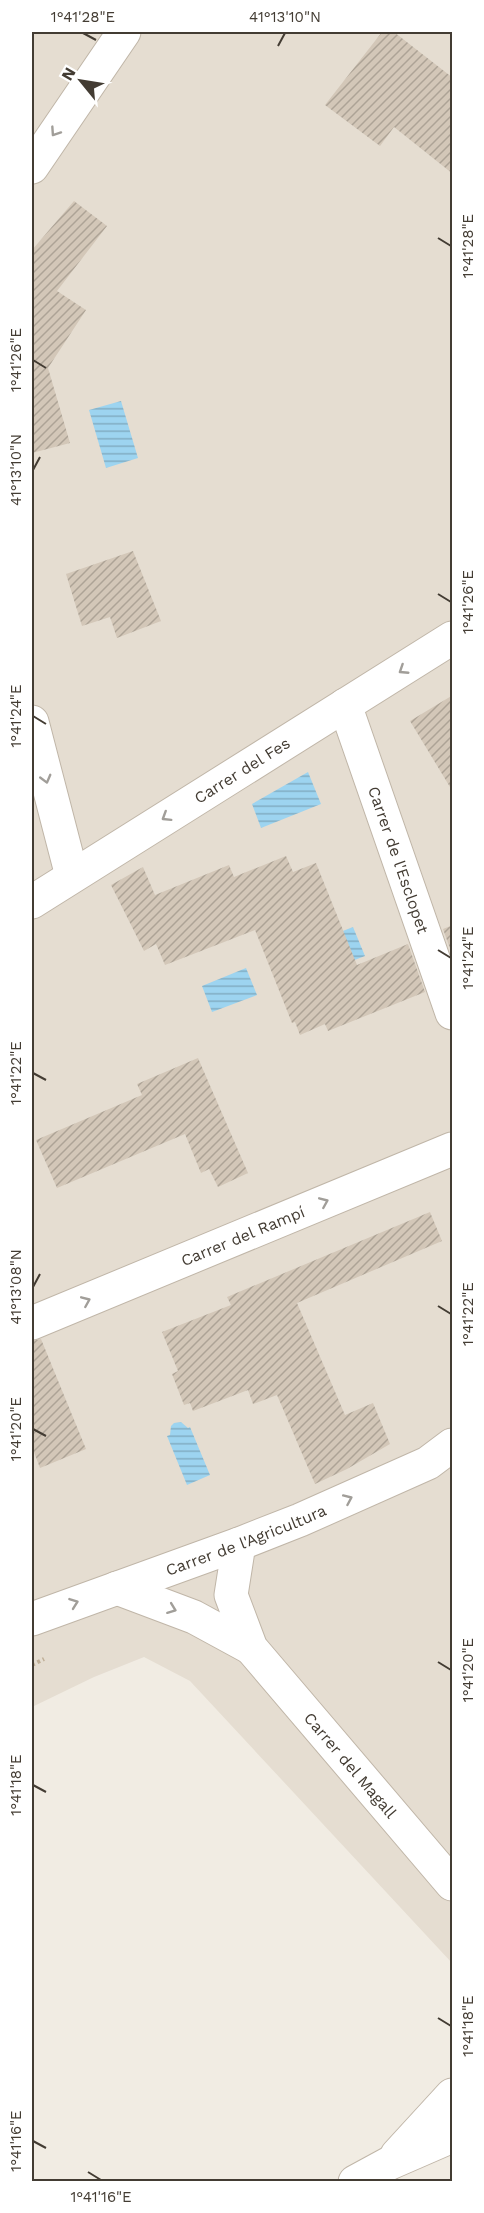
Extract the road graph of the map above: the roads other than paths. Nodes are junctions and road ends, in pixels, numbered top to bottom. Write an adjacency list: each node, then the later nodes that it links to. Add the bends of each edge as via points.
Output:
1 (124, 32): 2 (street, one-way to 2)
2 (32, 167)
3 (453, 638): 4 (street, Carrer del Fes, one-way to 4)
4 (345, 705): 6 (street, Carrer del Fes, one-way to 6); 8 (street, Carrer de l'Esclopet)
5 (32, 722): 6 (street, one-way to 6)
6 (72, 876): 7 (street, Carrer del Fes)
7 (32, 902)
8 (453, 1013)
9 (453, 1149): 10 (street, Carrer del Rampí, one-way to 9)
10 (32, 1323)
11 (453, 1445): 12 (street, Carrer de l'Agricultura, one-way to 11, via 428,1463)
12 (239, 1544): 13 (street, Carrer de l'Agricultura); 15 (street, Carrer del Magall, via 231,1595)
13 (117, 1588): 14 (street, Carrer de l'Agricultura, one-way to 13); 15 (street, Carrer del Magall, one-way to 15, via 194,1617)
14 (32, 1619)
15 (250, 1648): 16 (street, Carrer del Magall)
16 (447, 1869)
17 (453, 2096): 19 (street)
18 (453, 2136): 19 (street)
19 (390, 2163): 20 (street)
20 (355, 2181)

